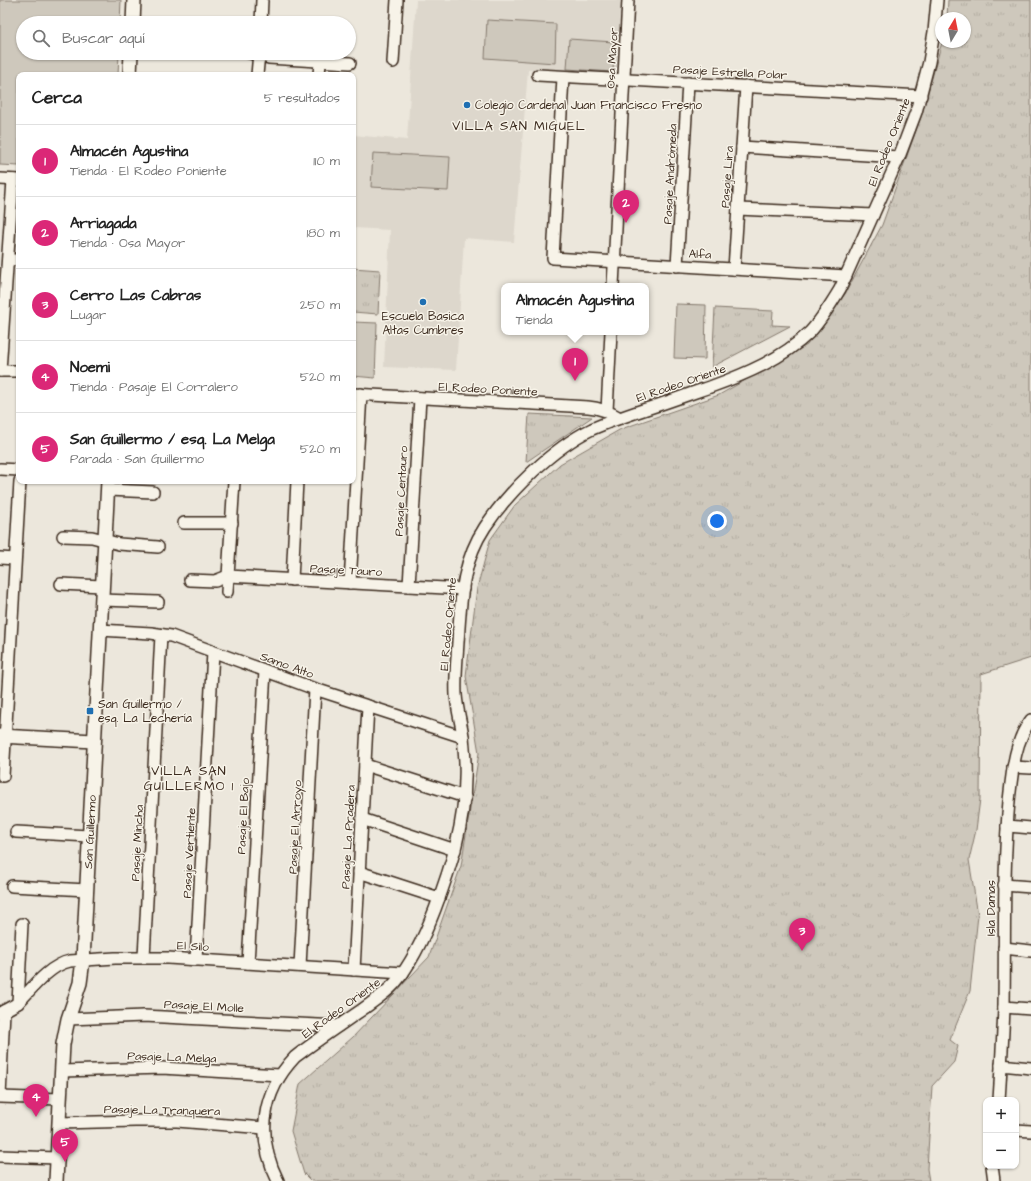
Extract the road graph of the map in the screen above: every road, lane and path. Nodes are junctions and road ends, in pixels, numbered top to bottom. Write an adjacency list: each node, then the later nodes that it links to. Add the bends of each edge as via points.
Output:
1 (134, 0): 6 (street)
2 (262, 0): 7 (street)
3 (397, 0): 13 (street)
4 (628, 0): 19 (street, Osa Mayor)
5 (937, 0): 22 (street, El Rodeo Oriente)
6 (133, 16)
7 (261, 16)
8 (131, 60): 14 (street)
9 (257, 60): 15 (street)
10 (294, 60): 11 (street)
11 (320, 62): 12 (street); 16 (street)
12 (350, 62)
13 (393, 62)
14 (130, 72)
15 (258, 72)
16 (319, 72)
17 (538, 75): 18 (street, Pasaje Estrella Polar)
18 (563, 77): 19 (street, Pasaje Estrella Polar); 30 (street, Alfa, via 553,258)
19 (624, 80): 20 (street, Pasaje Estrella Polar); 30 (street, Osa Mayor)
20 (688, 83): 21 (street, Pasaje Estrella Polar); 31 (street, Pasaje Andrómeda)
21 (746, 86): 22 (street, Pasaje Estrella Polar); 23 (street, Pasaje Lira)
22 (921, 96): 24 (street, El Rodeo Oriente)
23 (742, 147): 24 (street); 27 (street, Pasaje Lira)
24 (898, 157): 28 (street, El Rodeo Oriente)
25 (0, 179): 26 (street)
26 (16, 180): 29 (street)
27 (738, 208): 28 (street); 32 (street, Pasaje Lira)
28 (873, 215): 33 (street, El Rodeo Oriente)
29 (14, 260): 36 (street)
30 (615, 262): 31 (street, Alfa); 34 (street, Osa Mayor)
31 (677, 266): 32 (street, Alfa)
32 (734, 269): 33 (street, Alfa)
33 (846, 276): 41 (street, El Rodeo Oriente, via 819,322 798,342 771,361 733,378)
34 (613, 283)
35 (611, 335): 40 (street)
36 (0, 371): 37 (street)
37 (16, 371)
38 (357, 394): 39 (street, El Rodeo Poniente); 42 (street)
39 (420, 398): 40 (street, El Rodeo Poniente, via 588,407); 64 (street, Pasaje Centauro)
40 (607, 411): 41 (street, El Rodeo Poniente)
41 (620, 418): 65 (street, El Rodeo Oriente, via 592,429 565,446 510,497 485,527 475,545 468,562)
42 (356, 421)
43 (0, 469): 44 (street)
44 (16, 470)
45 (20, 484): 57 (street)
46 (234, 484): 52 (street)
47 (297, 484): 60 (street)
48 (354, 484): 61 (street)
49 (108, 485): 50 (street); 54 (street, San Guillermo)
50 (153, 492)
51 (184, 522): 52 (street)
52 (232, 524): 58 (street)
53 (63, 536): 54 (street, via 92,536)
54 (105, 540): 55 (street, via 119,544); 63 (street, San Guillermo)
55 (158, 547)
56 (0, 558): 57 (street)
57 (15, 558): 71 (street)
58 (228, 576): 59 (street, Pasaje Tauro, via 215,581); 60 (street, Pasaje Tauro); 66 (street)
59 (190, 580)
60 (292, 580): 61 (street, Pasaje Tauro)
61 (350, 583): 64 (street, Pasaje Tauro)
62 (61, 584): 63 (street)
63 (102, 586): 67 (street, San Guillermo)
64 (409, 586): 65 (street, Pasaje Tauro)
65 (463, 589): 78 (street, El Rodeo Oriente, via 456,693)
66 (227, 592)
67 (102, 600): 68 (street); 69 (street, San Guillermo)
68 (158, 602)
69 (100, 630): 70 (street, Samo Alto); 79 (street, San Guillermo)
70 (161, 635): 72 (street, Samo Alto, via 171,636); 100 (street, Pasaje Mincha)
71 (5, 644): 77 (street)
72 (214, 652): 73 (street, Samo Alto); 102 (street, Pasaje Vertiente)
73 (265, 671): 74 (street, Samo Alto); 103 (street, Pasaje El Bajo)
74 (315, 689): 75 (street, Samo Alto); 104 (street, Pasaje El Arroyo)
75 (368, 706): 78 (street, Samo Alto); 80 (street, Pasaje La Pradera)
76 (1031, 720): 81 (street, Isla Damas, via 1024,730)
77 (3, 736): 79 (street); 83 (street)
78 (463, 737): 84 (street, El Rodeo Oriente)
79 (94, 741): 89 (street, San Guillermo)
80 (365, 764): 84 (street); 85 (street, Pasaje La Pradera)
81 (1013, 767): 82 (street); 86 (street, Isla Damas)
82 (1031, 768)
83 (3, 776)
84 (464, 797): 90 (street, El Rodeo Oriente)
85 (362, 819): 90 (street); 91 (street, Pasaje La Pradera)
86 (1007, 826): 87 (street); 92 (street, Isla Damas)
87 (1031, 828)
88 (16, 832): 89 (street)
89 (89, 836): 95 (street, San Guillermo)
90 (455, 850): 96 (street, El Rodeo Oriente)
91 (359, 872): 96 (street); 105 (street, Pasaje La Pradera)
92 (1004, 885): 94 (street); 98 (street, Isla Damas)
93 (12, 886): 95 (street)
94 (1031, 887)
95 (87, 890): 101 (street, San Guillermo)
96 (439, 898): 106 (street, El Rodeo Oriente, via 422,940)
97 (22, 924): 107 (street)
98 (1004, 948): 99 (street); 108 (street, Isla Damas)
99 (1031, 950)
100 (144, 957): 101 (street, El Silo); 102 (street, El Silo)
101 (83, 960): 107 (street, El Silo, via 64,962 53,967); 111 (street, San Guillermo, via 80,983)
102 (196, 960): 103 (street, El Silo)
103 (248, 963): 104 (street, El Silo)
104 (300, 966): 105 (street, El Silo)
105 (354, 970): 106 (street, El Silo)
106 (403, 973): 112 (street, El Rodeo Oriente, via 383,995)
107 (18, 1003): 110 (street, El Silo)
108 (1004, 1007): 109 (street); 113 (street, Isla Damas)
109 (1031, 1009)
110 (2, 1012): 117 (street)
111 (68, 1019): 112 (street, Pasaje El Molle, via 166,1017); 115 (street, San Guillermo, via 63,1044)
112 (338, 1026): 116 (street, El Rodeo Oriente, via 295,1058)
113 (1001, 1065): 114 (street); 118 (street, Isla Damas)
114 (1031, 1068)
115 (62, 1071): 116 (street, Pasaje La Melga, via 162,1068); 119 (street, San Guillermo)
116 (280, 1075): 121 (street, El Rodeo Oriente, via 266,1109)
117 (0, 1096): 119 (street)
118 (999, 1097)
119 (60, 1099): 120 (street, San Guillermo)
120 (59, 1123): 121 (street, Pasaje La Tranquera, via 170,1121); 125 (street, San Guillermo)
121 (264, 1128): 128 (street, El Rodeo Oriente, via 267,1151)
122 (1019, 1130): 123 (street)
123 (1031, 1131)
124 (0, 1156): 125 (street)
125 (57, 1158): 127 (street, San Guillermo)
126 (992, 1169): 129 (street)
127 (56, 1181)
128 (278, 1181)
129 (994, 1181)

